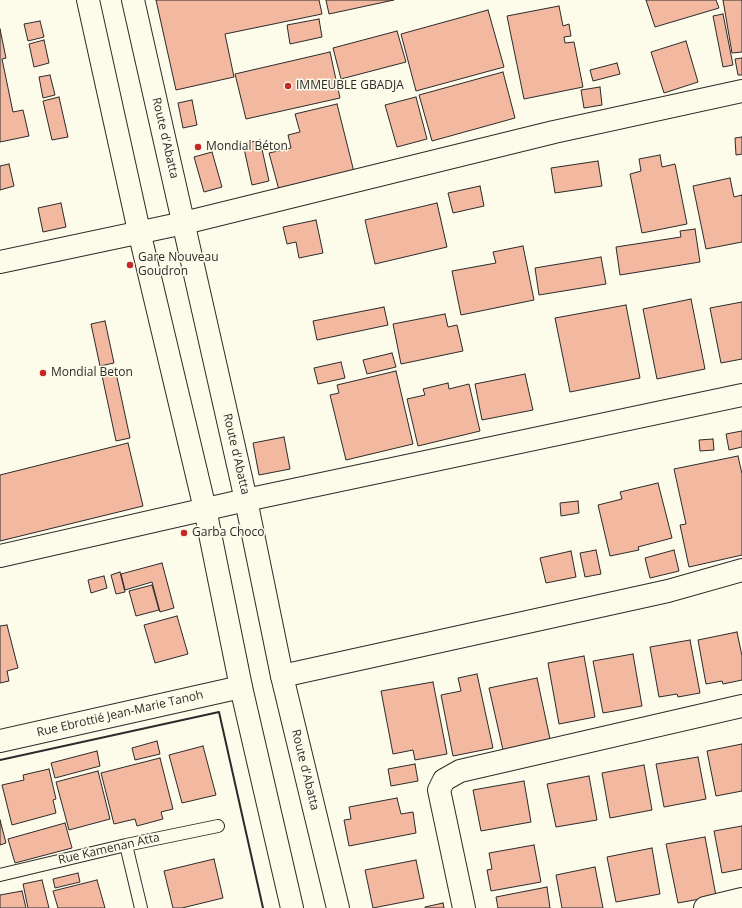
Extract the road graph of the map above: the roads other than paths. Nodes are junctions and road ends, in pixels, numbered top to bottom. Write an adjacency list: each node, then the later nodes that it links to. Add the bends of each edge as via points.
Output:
1 (88, 0): 5 (street)
2 (133, 0): 4 (street, Route d'Abatta)
3 (742, 90): 4 (street, via 547,134)
4 (184, 223): 5 (street); 8 (street, Route d'Abatta)
5 (139, 231): 6 (street); 9 (street)
6 (0, 262)
7 (742, 395): 8 (street)
8 (246, 500): 9 (street); 12 (street, Route d'Abatta)
9 (205, 509): 10 (street); 13 (street)
10 (0, 556)
11 (742, 570): 12 (street, via 661,592)
12 (282, 676): 22 (street, Route d'Abatta)
13 (241, 687): 15 (street, Rue Ebrottié Jean-Marie Tanoh); 21 (street)
14 (742, 706): 23 (street, via 460,771 444,780 439,790)
15 (0, 741)
16 (218, 826): 17 (lane, Rue Kamenan Atta)
17 (126, 844): 18 (lane, Rue Kamenan Atta); 20 (lane)
18 (0, 875)
19 (742, 899): 24 (street)
20 (141, 908)
21 (292, 908)
22 (338, 908)
23 (464, 908)
24 (705, 908)

